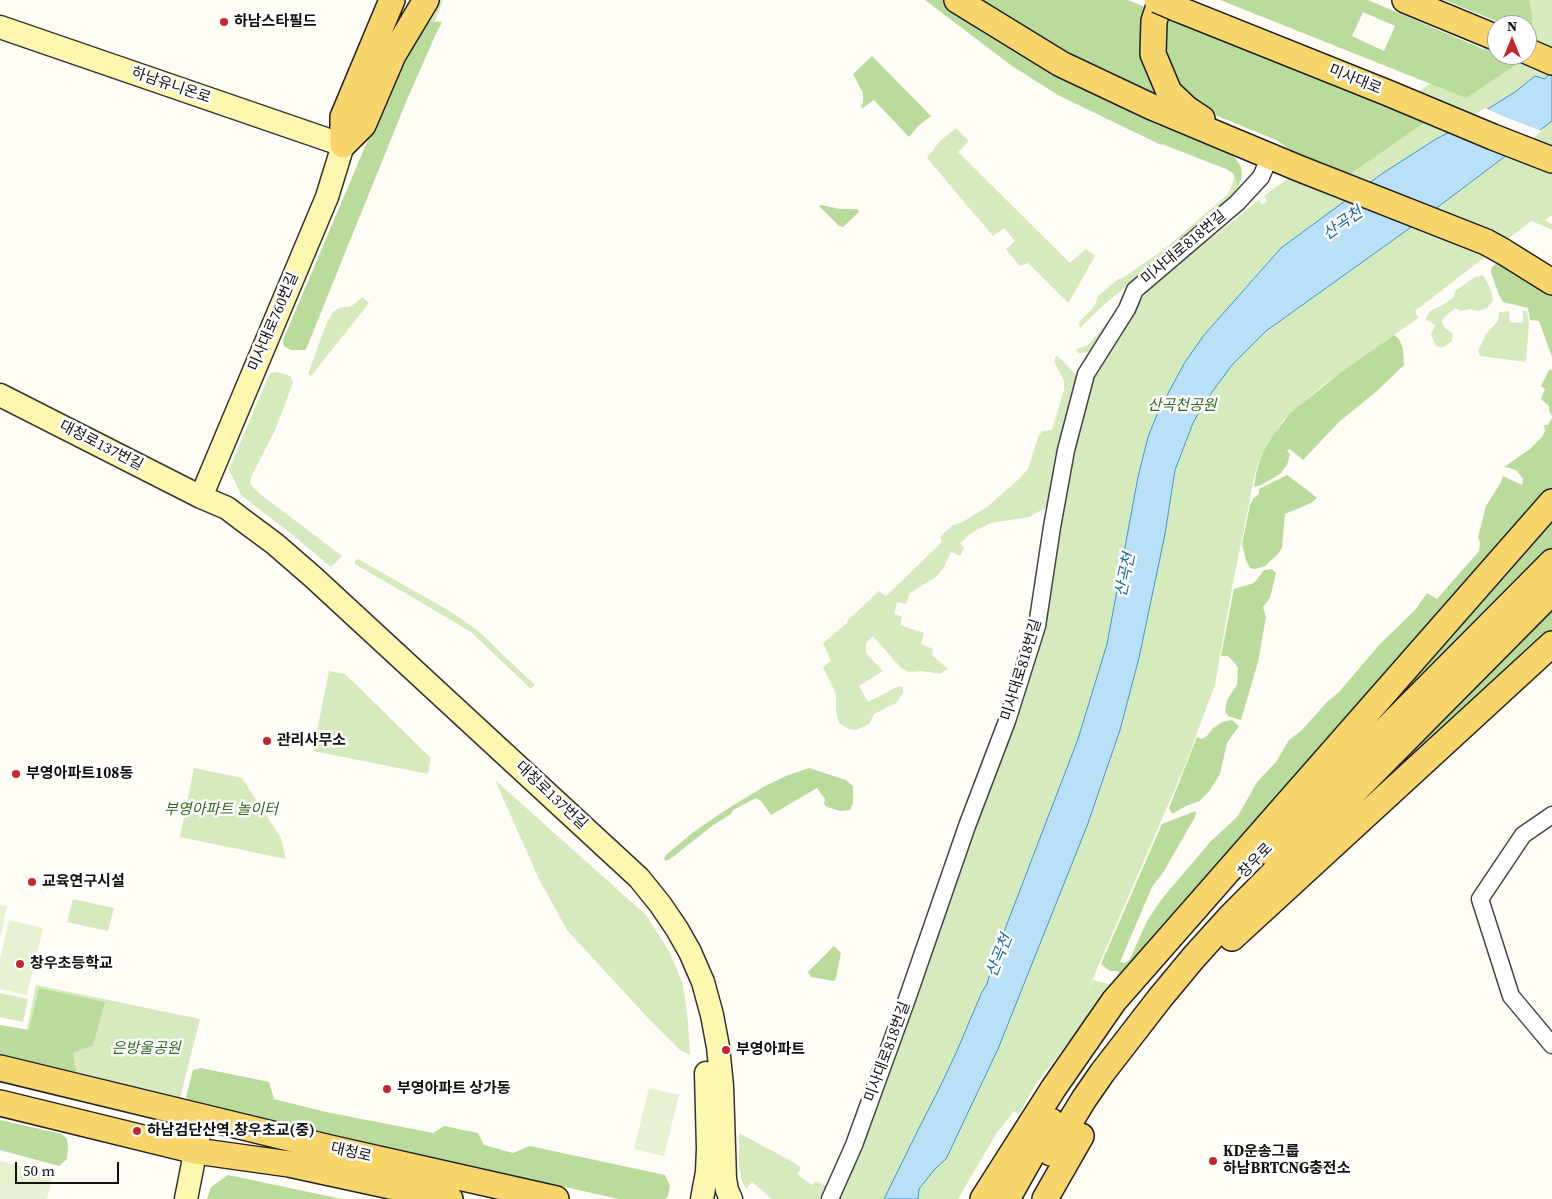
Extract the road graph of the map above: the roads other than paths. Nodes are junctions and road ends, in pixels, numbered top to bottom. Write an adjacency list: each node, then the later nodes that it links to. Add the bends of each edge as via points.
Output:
1 (392, 0): 14 (main road, via 343,117)
2 (413, 0): 9 (main road)
3 (426, 0): 9 (main road)
4 (957, 0): 13 (main road, via 1061,64 1152,107)
5 (1405, 0): 8 (main road)
6 (1173, 2): 12 (main road, 미사대로); 13 (main road, via 1154,21 1153,54 1169,92 1187,109)
7 (0, 26): 14 (main road, 하남유니온로)
8 (1487, 34)
9 (393, 55): 14 (main road, via 362,126)
10 (1537, 55): 11 (main road)
11 (1552, 62)
12 (1395, 88): 15 (main road, 미사대로); 17 (main road, 미사대로, via 1493,137)
13 (1236, 141): 16 (main road)
14 (343, 145): 22 (main road, 미사대로760번길, via 326,198)
15 (1552, 145)
16 (1270, 156): 18 (main road); 38 (street, 미사대로818번길, via 1261,177 1237,203 1135,290 1128,309 1086,374 1066,450 1037,626 1007,721 907,999 854,1145)
17 (1552, 160)
18 (1495, 247): 19 (main road); 20 (main road)
19 (1552, 266)
20 (1552, 282)
21 (0, 396): 22 (main road, 대청로137번길)
22 (201, 497): 36 (main road, 대청로137번길, via 217,520 282,568 596,855 644,905 671,946 688,981 699,1019 706,1058 708,1121 707,1172); 37 (main road, 대청로137번길, via 227,508 306,572 597,838 639,878 660,904 690,952 712,1015 722,1086 725,1179)
23 (1552, 502): 39 (main road, via 1114,1001)
24 (1552, 562): 40 (main road, 창우로, via 1231,886 1176,948 1089,1064 1049,1125)
25 (1552, 592): 41 (main road, 창우로, via 1194,957 1098,1079)
26 (1552, 644): 42 (main road, via 1224,945 1152,1030 1082,1133)
27 (1552, 815): 28 (street, via 1523,835 1480,899 1511,996)
28 (1552, 1045)
29 (0, 1068): 31 (main road, 대청로)
30 (0, 1103): 32 (main road, 대청로)
31 (202, 1118): 32 (main road); 35 (main road, 대청로)
32 (196, 1151): 33 (main road); 34 (main road, 대청로, via 289,1164)
33 (186, 1199)
34 (450, 1199)
35 (556, 1199)
36 (702, 1199)
37 (731, 1199)
38 (830, 1199)
39 (983, 1199)
40 (1007, 1199)
41 (1025, 1199)
42 (1046, 1199)

